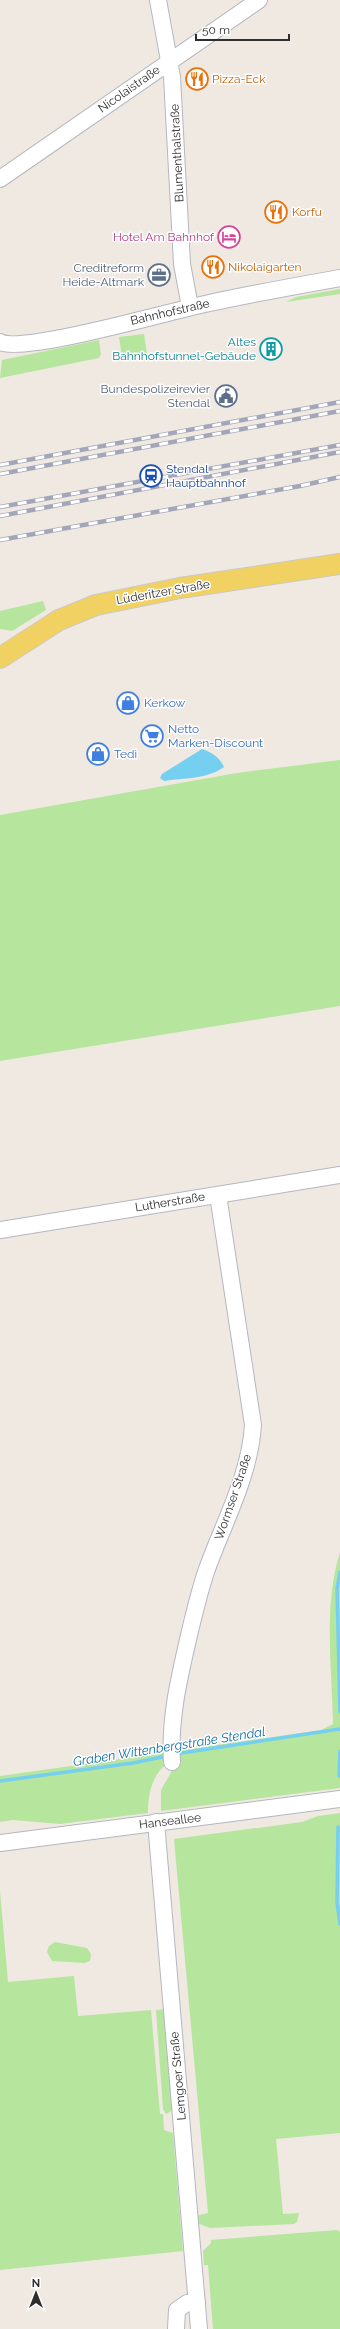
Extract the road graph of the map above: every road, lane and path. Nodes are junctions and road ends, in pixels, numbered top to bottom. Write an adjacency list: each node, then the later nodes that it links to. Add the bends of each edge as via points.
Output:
1 (158, 0): 3 (street, Blumenthalstraße)
2 (259, 0): 3 (street, Nicolaistraße)
3 (170, 61): 4 (street, Nicolaistraße); 6 (street, Blumenthalstraße, via 182,264)
4 (0, 178)
5 (340, 278): 6 (street, Bahnhofstraße)
6 (190, 307): 7 (street, Bahnhofstraße, via 49,340 16,346)
7 (0, 342)
8 (340, 564): 9 (main road, Lüderitzer Straße, via 187,587 96,605 59,620)
9 (0, 658)
10 (340, 1174): 11 (street, Lutherstraße)
11 (218, 1195): 12 (street, Lutherstraße); 13 (street, Wormser Straße, via 252,1425 252,1441 234,1500 206,1570 198,1601 177,1692)
12 (0, 1230)
13 (171, 1756)
14 (340, 1799): 15 (street, Hanseallee)
15 (156, 1822): 16 (street, Hanseallee); 17 (street, Lemgoer Straße)
16 (0, 1843)
17 (197, 2303): 18 (street, via 187,2304 177,2310); 19 (street, Lemgoer Straße)
18 (176, 2329)
19 (199, 2329)

